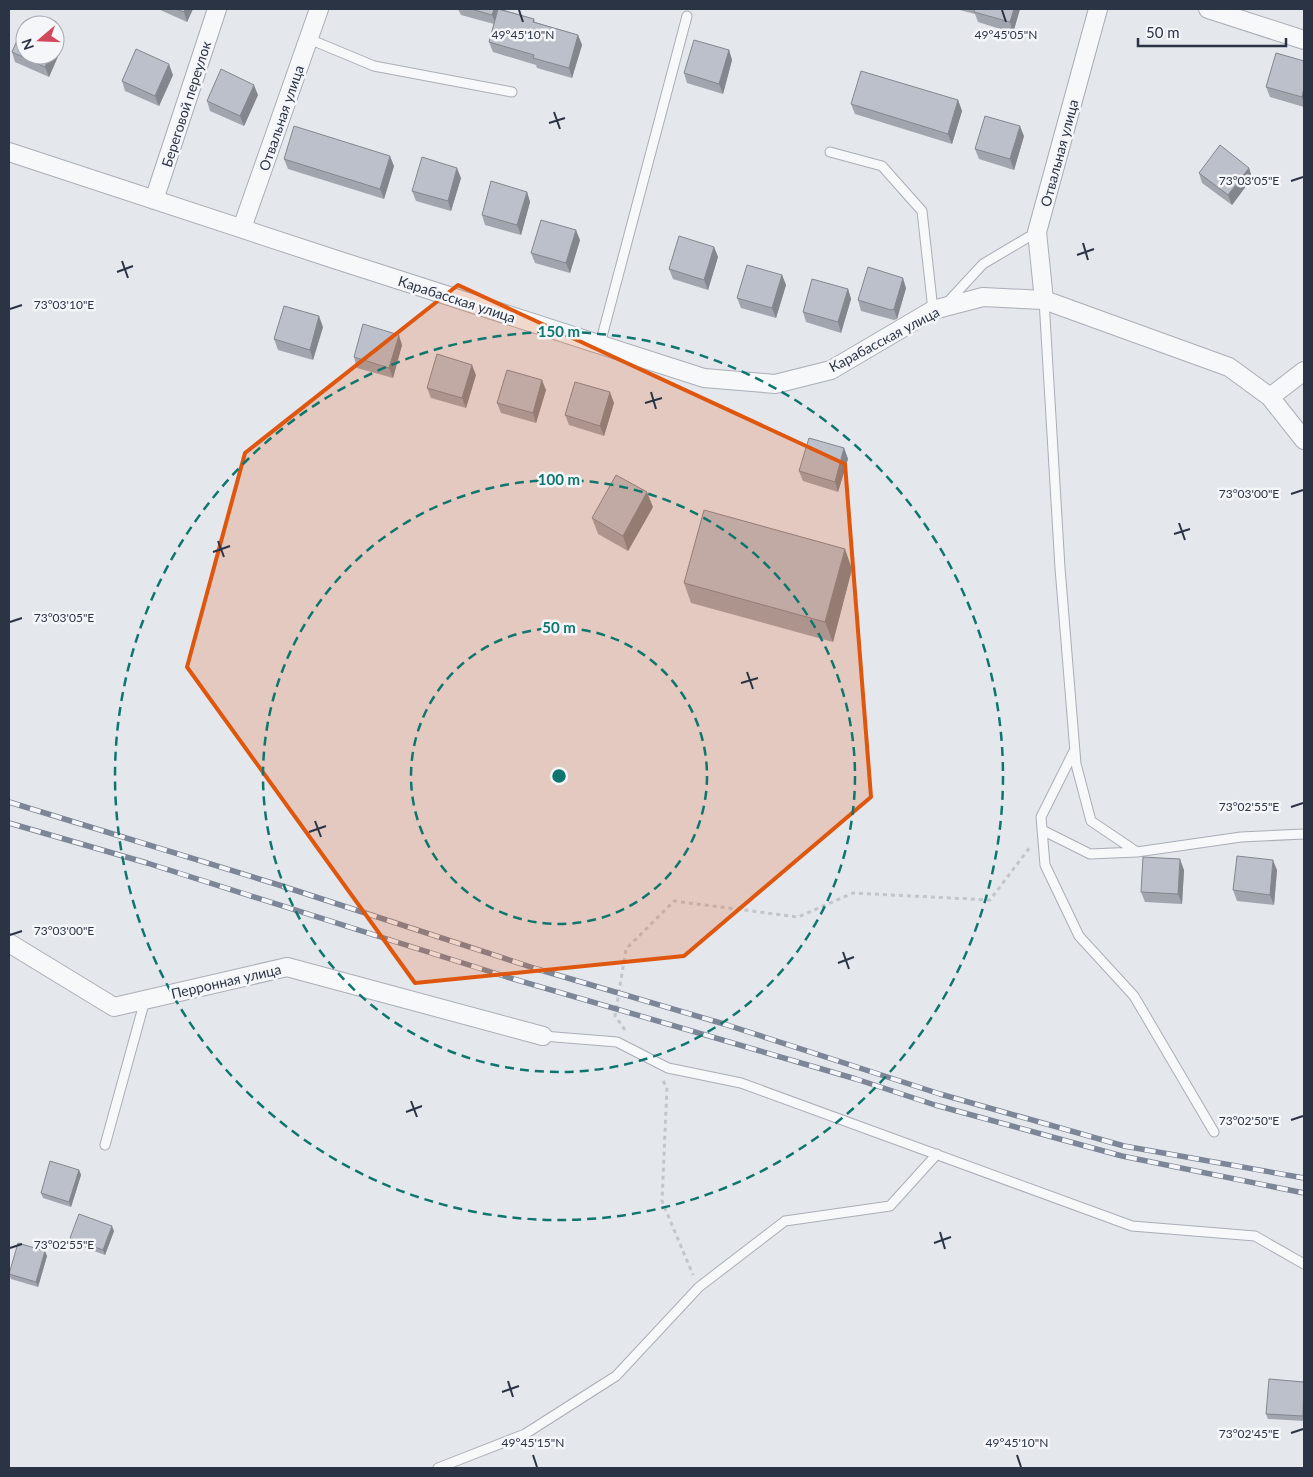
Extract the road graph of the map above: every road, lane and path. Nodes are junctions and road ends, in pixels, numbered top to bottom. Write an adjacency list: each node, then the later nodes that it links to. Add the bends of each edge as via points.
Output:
1 (217, 9): 11 (street, Береговой переулок)
2 (319, 9): 6 (street, Отвальная улица)
3 (1098, 9): 13 (street, Отвальная улица)
4 (1208, 9): 7 (street)
5 (687, 16): 16 (lane)
6 (309, 39): 8 (lane, via 374,66); 12 (street, Отвальная улица)
7 (1304, 40)
8 (512, 92)
9 (9, 152): 11 (street, Карабасская улица)
10 (830, 152): 15 (lane, via 882,166 922,211)
11 (154, 200): 12 (street, Карабасская улица)
12 (242, 228): 16 (street, Карабасская улица)
13 (1037, 232): 14 (street, Отвальная улица); 15 (lane, via 983,264)
14 (1044, 300): 15 (street, Карабасская улица, via 983,297); 18 (street, Карабасская улица, via 1229,368); 20 (lane)
15 (938, 309): 16 (street, Карабасская улица, via 831,370 775,384 704,378)
16 (600, 344)
17 (1304, 371): 18 (street)
18 (1270, 397): 19 (street, Карабасская улица)
19 (1304, 440)
20 (1075, 751): 21 (lane, via 1041,817); 23 (lane, via 1091,821)
21 (1042, 830): 23 (lane, via 1090,854); 26 (path, via 990,900 853,893 798,916 674,901 626,950 614,1016); 29 (lane, via 1045,865 1079,936 1134,996)
22 (1304, 834): 23 (lane, via 1241,837)
23 (1138, 852)
24 (9, 942): 25 (street, Перронная улица, via 114,1007)
25 (145, 1000): 27 (street, Перронная улица, via 287,967); 30 (lane)
26 (626, 1032)
27 (543, 1036): 31 (lane, via 617,1042 668,1068 741,1083)
28 (661, 1079): 33 (path, via 667,1087 662,1201)
29 (1214, 1132)
30 (105, 1145)
31 (936, 1154): 32 (lane, via 1132,1226 1255,1236); 33 (lane, via 890,1206 784,1221)
32 (1304, 1264)
33 (699, 1287): 34 (lane, via 616,1376 525,1434)
34 (438, 1468)

